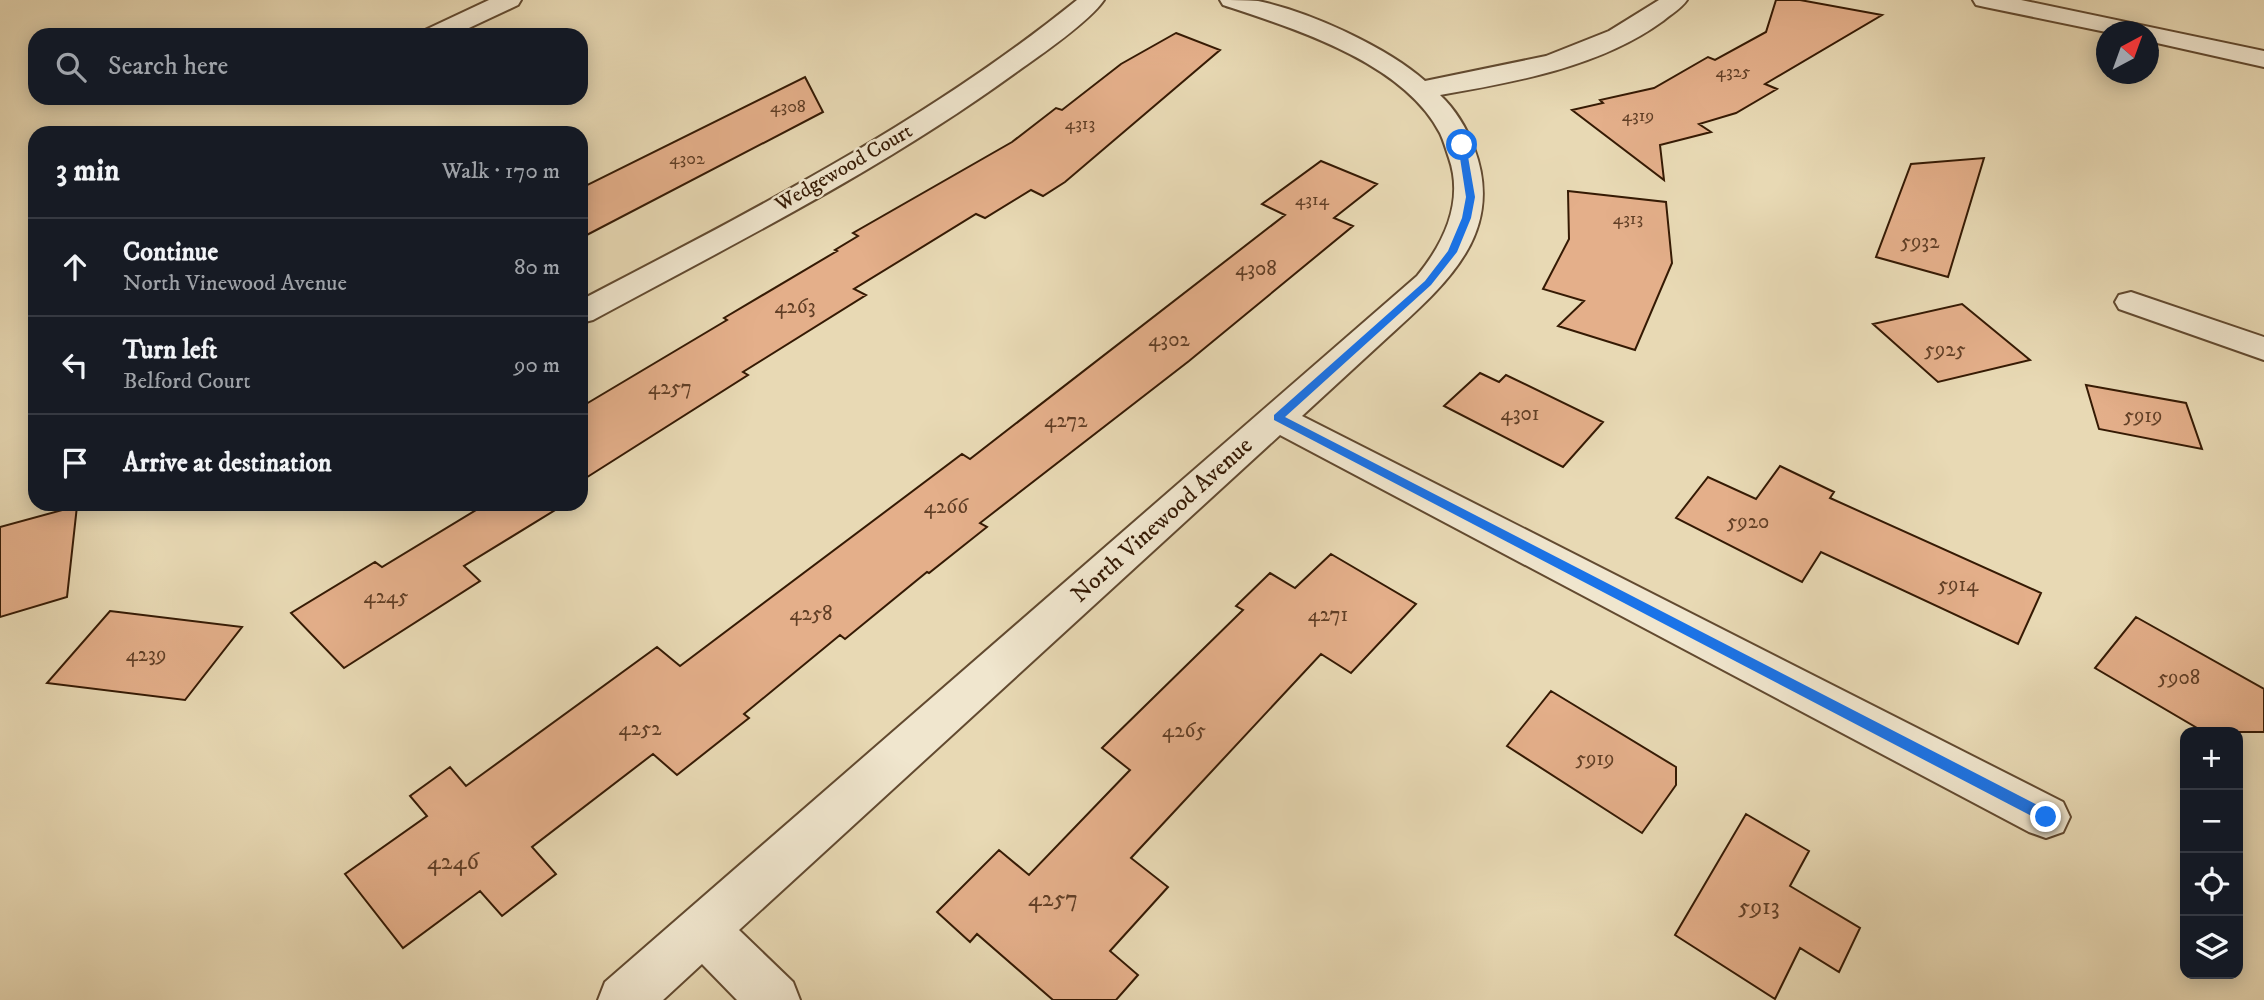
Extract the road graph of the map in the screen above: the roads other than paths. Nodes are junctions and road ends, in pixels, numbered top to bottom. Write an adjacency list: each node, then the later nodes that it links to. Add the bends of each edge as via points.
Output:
1 (509, 0): 7 (street)
2 (1092, 0): 12 (street, Wedgewood Court, via 998,74 916,128)
3 (1232, 0): 10 (street, North Vinewood Avenue, via 1340,41)
4 (1675, 0): 10 (street, via 1625,34 1568,57)
5 (1985, 0): 6 (street)
6 (2096, 23)
7 (450, 28)
8 (2159, 35): 9 (street)
9 (2264, 59)
10 (1422, 90): 14 (street, North Vinewood Avenue, via 1445,116 1465,155 1471,197 1458,241 1428,283)
11 (2130, 302): 13 (street)
12 (588, 309)
13 (2264, 349)
14 (1277, 418): 15 (street); 16 (street, North Vinewood Avenue)
15 (2046, 817)
16 (703, 930): 17 (street, North Vinewood Avenue); 18 (street)
17 (624, 1000)
18 (774, 1000)

